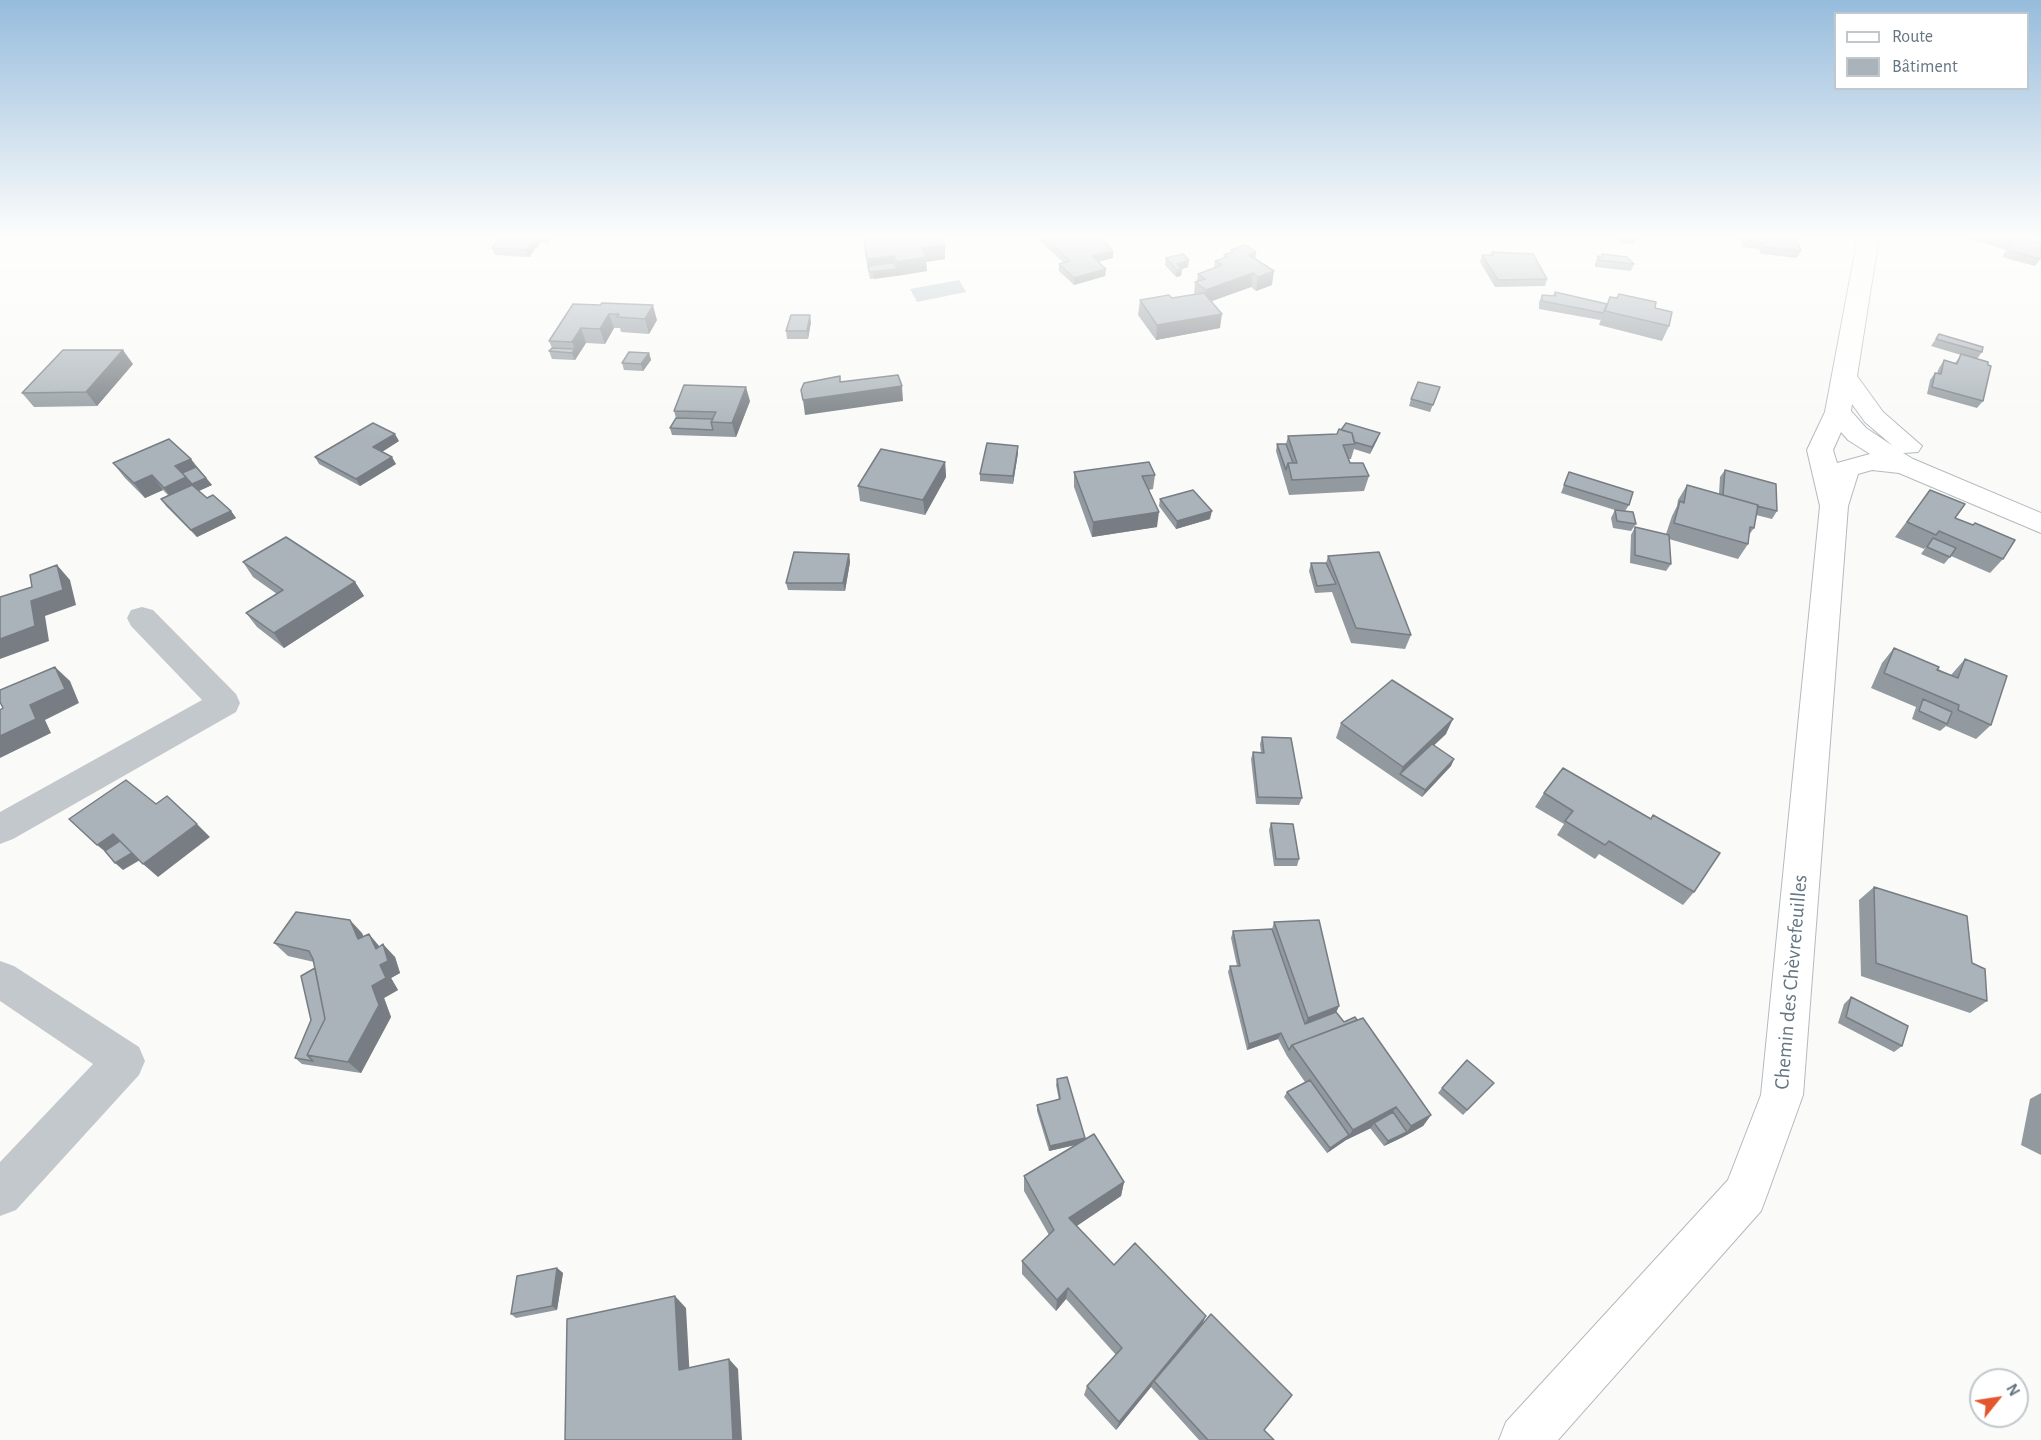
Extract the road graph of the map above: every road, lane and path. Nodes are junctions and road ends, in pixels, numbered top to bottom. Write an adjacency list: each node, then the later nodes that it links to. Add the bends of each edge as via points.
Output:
1 (1858, 303): 2 (street)
2 (1844, 375): 3 (street, Chemin des Chèvrefeuilles); 4 (street)
3 (1838, 412): 4 (street); 7 (street, Chemin des Chèvrefeuilles, via 1820,450)
4 (1865, 425): 5 (street); 6 (street, Chemin des Chèvrefeuilles); 8 (street)
5 (1904, 465): 6 (street, via 1872,462); 9 (street)
6 (1846, 469): 7 (street, Chemin des Chèvrefeuilles)
7 (1834, 506): 14 (street, Chemin des Chèvrefeuilles, via 1782,1095 1745,1195)
8 (2041, 512)
9 (2041, 524)
10 (142, 618): 11 (street, via 224,703)
11 (0, 829)
12 (0, 979): 13 (street, via 124,1061)
13 (0, 1194)
14 (1524, 1440)

